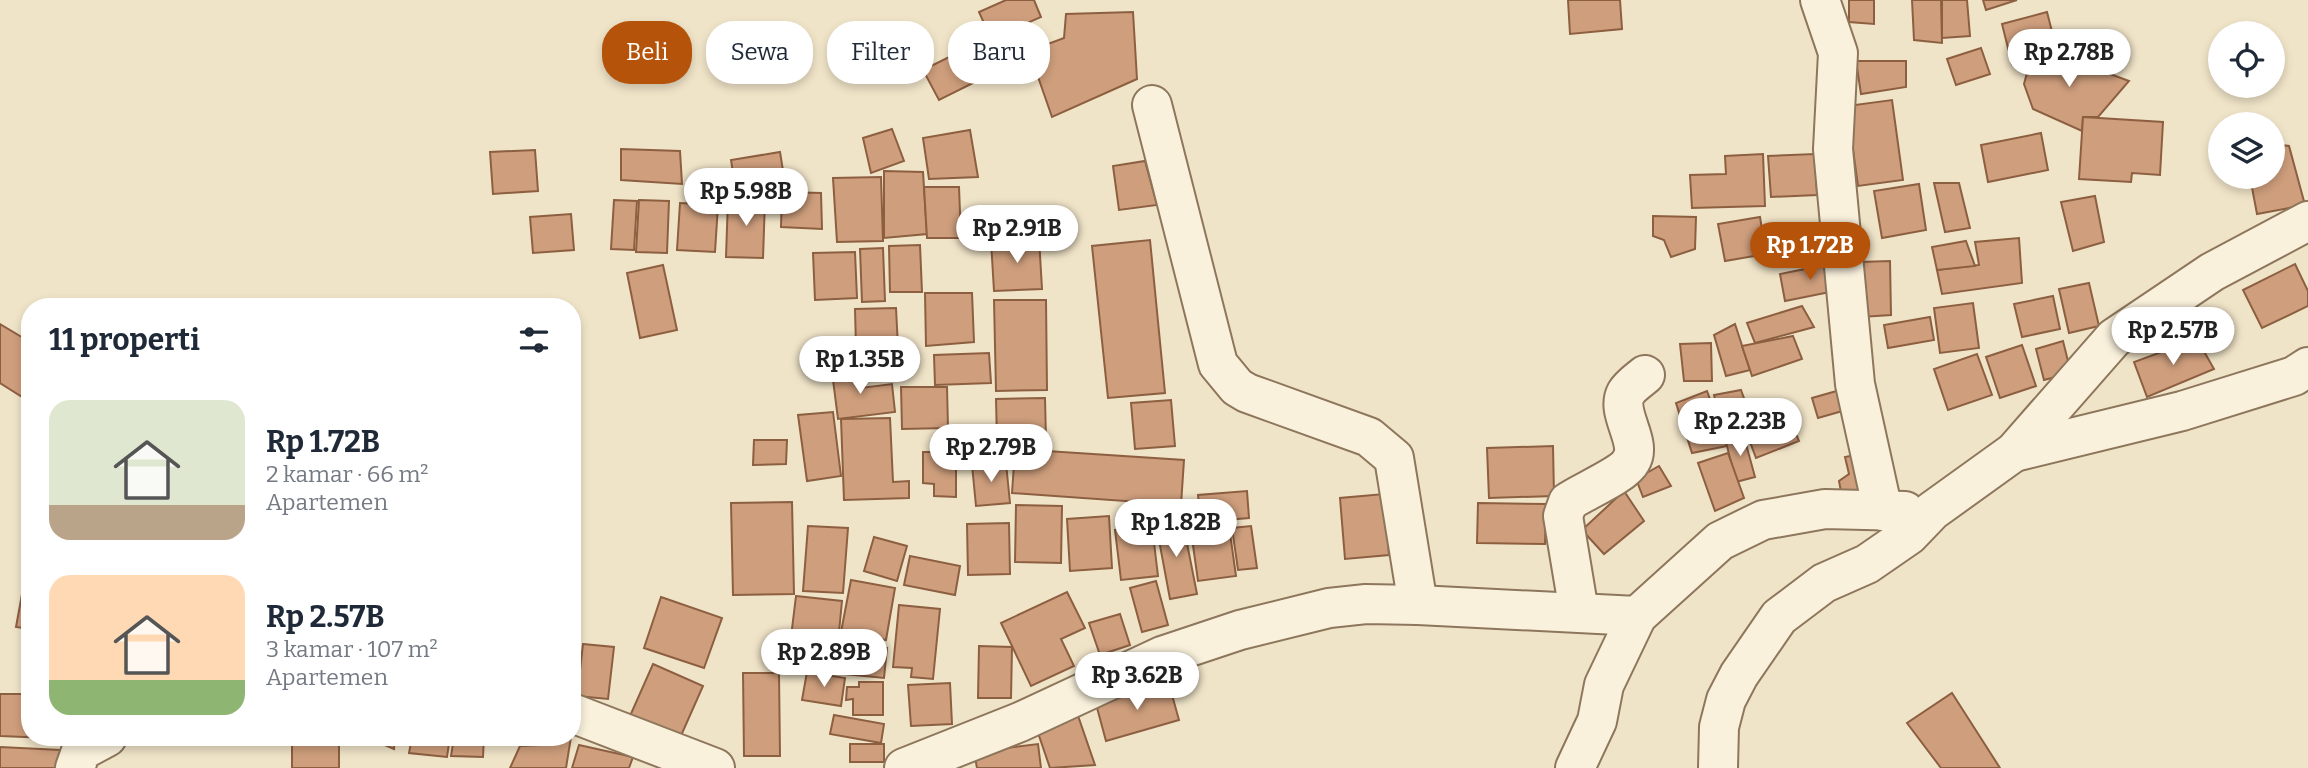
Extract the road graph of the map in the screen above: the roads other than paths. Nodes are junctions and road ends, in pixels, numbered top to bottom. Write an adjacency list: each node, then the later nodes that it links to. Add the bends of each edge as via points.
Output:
1 (1820, 0): 7 (street, via 1838,52 1833,149 1855,384)
2 (1152, 105): 9 (street, via 1218,364 1247,393 1369,437 1387,449 1394,458)
3 (2308, 221): 6 (street, via 2212,272 2114,338)
4 (2308, 367): 6 (street, via 2294,376 2182,411)
5 (1646, 375): 10 (street, via 1627,390 1623,400 1632,460 1568,502 1563,516)
6 (2014, 452): 8 (street)
7 (1882, 512): 8 (street); 11 (street, via 1825,509 1763,520 1720,541)
8 (1932, 512): 18 (street, via 1909,535 1867,564 1824,583 1779,617 1726,700 1719,727)
9 (1418, 605): 10 (street); 16 (street, via 1329,608 1240,630 1162,656 1020,722)
10 (1579, 612): 11 (street)
11 (1637, 616): 17 (street, via 1604,685 1597,721)
12 (581, 716): 15 (street)
13 (90, 746): 14 (street, via 81,751)
14 (75, 768)
15 (715, 768)
16 (904, 768)
17 (1575, 768)
18 (1718, 768)

